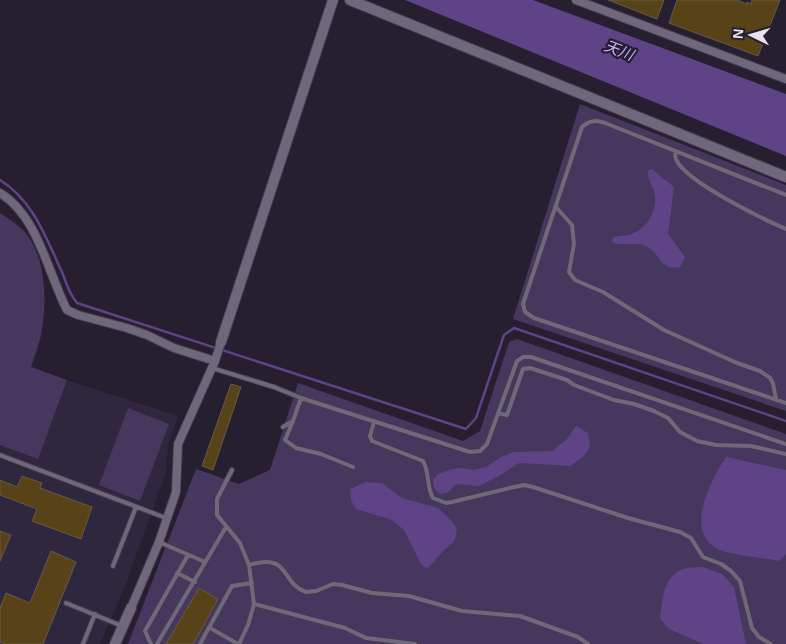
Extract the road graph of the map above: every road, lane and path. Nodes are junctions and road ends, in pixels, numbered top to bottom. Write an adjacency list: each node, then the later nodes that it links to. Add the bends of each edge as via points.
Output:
1 (333, 0): 11 (street)
2 (350, 0): 6 (street)
3 (576, 0): 4 (street)
4 (786, 79)
5 (675, 151): 8 (lane); 9 (lane, via 597,121 588,122 582,127); 10 (lane, via 676,159 699,181 755,215)
6 (786, 178)
7 (0, 193): 12 (street, via 19,209 35,234 67,310 147,335)
8 (786, 195)
9 (556, 207): 14 (lane, via 572,225 574,244 569,272 574,280 603,292 664,330 760,371 773,383); 14 (lane, via 525,297 526,312 534,318)
10 (786, 229)
11 (221, 342): 12 (street)
12 (214, 364): 13 (lane); 26 (street, via 178,444 176,492)
13 (301, 398): 17 (lane); 18 (lane)
14 (776, 400): 15 (lane)
15 (786, 403)
16 (498, 413): 18 (lane, via 487,444 470,452); 20 (lane, via 517,361 531,357); 21 (lane, via 507,415 524,369 530,368 614,400 654,411 697,441 751,446)
17 (293, 421): 19 (lane); 23 (lane, via 285,440 296,448)
18 (374, 422): 50 (lane, via 370,436 372,441 423,461 427,467 428,489 433,498 446,503 514,487 533,487 680,532 690,538 703,557 731,570 740,581 752,628)
19 (283, 427)
20 (786, 444)
21 (786, 454)
22 (0, 455): 25 (lane)
23 (353, 467)
24 (232, 470): 27 (lane, via 217,499 216,515)
25 (136, 507): 26 (lane); 32 (lane)
26 (166, 518): 28 (street)
27 (226, 527): 30 (lane); 31 (lane, via 240,543)
28 (158, 542): 29 (lane); 38 (street)
29 (188, 556): 30 (lane); 33 (lane)
30 (205, 562): 34 (lane)
31 (249, 565): 35 (lane); 49 (lane, via 264,561 280,566 296,586 306,592 333,584 342,585 372,593 409,596 462,611 520,616 578,637)
32 (113, 566)
33 (177, 573): 34 (lane); 44 (lane, via 145,631)
34 (195, 582): 45 (lane)
35 (252, 583): 37 (lane); 41 (lane, via 232,586)
36 (66, 603): 39 (lane)
37 (254, 604): 47 (lane); 48 (lane, via 345,628 366,638)
38 (131, 608): 40 (street)
39 (94, 614): 40 (lane); 42 (lane)
40 (123, 626): 43 (street)
41 (210, 628): 46 (lane); 47 (lane)
42 (83, 644)
43 (115, 644)
44 (151, 644)
45 (157, 644)
46 (200, 644)
47 (238, 644)
48 (415, 644)
49 (588, 644)
50 (771, 644)

